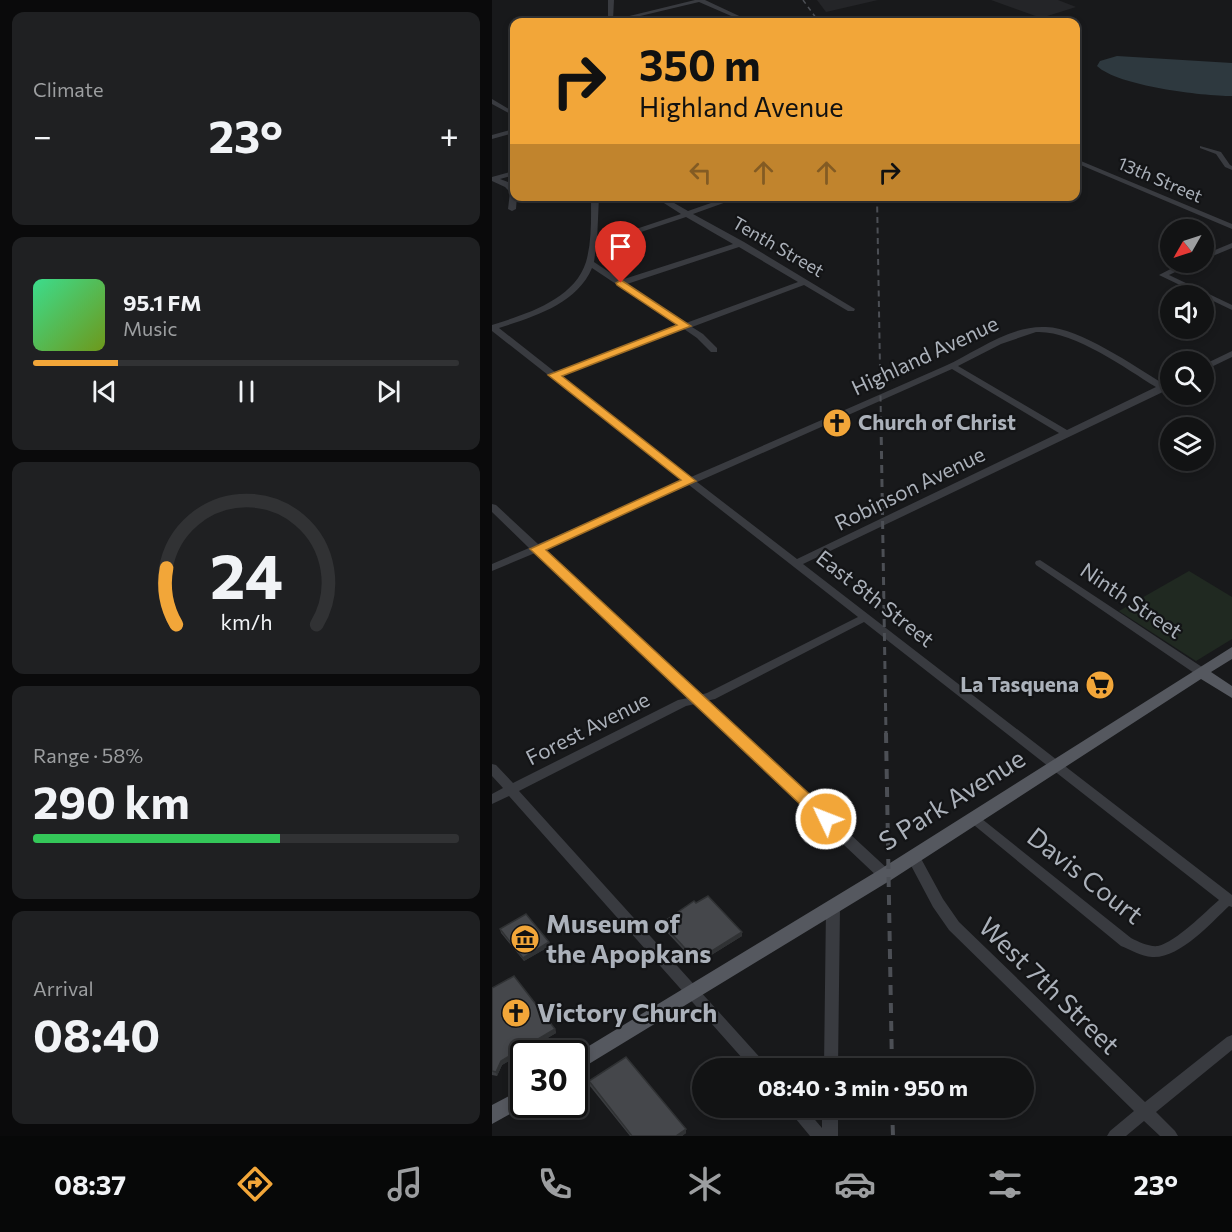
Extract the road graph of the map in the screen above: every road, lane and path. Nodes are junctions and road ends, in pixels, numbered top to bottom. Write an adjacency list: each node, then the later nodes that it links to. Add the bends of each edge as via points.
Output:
1 (612, 0): 3 (street)
2 (700, 0): 4 (street); 5 (street)
3 (610, 18)
4 (626, 18)
5 (740, 18)
6 (493, 102): 7 (street)
7 (510, 112)
8 (510, 132): 9 (street)
9 (492, 137)
10 (1202, 147): 12 (street, via 1219,153)
11 (1080, 163): 22 (street, 13th Street)
12 (1232, 168)
13 (510, 174): 14 (street)
14 (494, 179): 15 (street)
15 (510, 187)
16 (513, 201): 20 (street)
17 (595, 201): 25 (street)
18 (665, 201): 21 (street, Tenth Street)
19 (725, 201): 21 (street)
20 (512, 209)
21 (687, 214): 23 (street, Tenth Street); 25 (street)
22 (1232, 227)
23 (741, 244): 29 (street, Tenth Street); 30 (street)
24 (1232, 245): 26 (street)
25 (592, 246): 27 (street)
26 (1214, 253)
27 (590, 263): 30 (street); 34 (street, via 580,281 561,298)
28 (1167, 273): 31 (street, via 1163,275)
29 (804, 282): 32 (street, Tenth Street); 33 (street)
30 (621, 283): 33 (street)
31 (1232, 308)
32 (851, 309)
33 (685, 326): 35 (street, via 708,341); 39 (street)
34 (492, 328): 39 (street, East 8th Street)
35 (714, 350)
36 (1232, 354): 37 (street)
37 (1214, 363)
38 (952, 366): 40 (street, Highland Avenue, via 1007,339 1046,329 1061,332); 42 (street); 43 (street, Highland Avenue)
39 (554, 375): 43 (street, East 8th Street)
40 (1160, 382)
41 (1160, 389): 42 (street, Robinson Avenue)
42 (1067, 434): 46 (street, Robinson Avenue)
43 (690, 481): 45 (street, Highland Avenue); 46 (street, East 8th Street)
44 (492, 507): 45 (street)
45 (537, 549): 48 (street, Highland Avenue); 53 (street)
46 (796, 563): 49 (street, East 8th Street)
47 (1040, 563): 51 (street, Ninth Street)
48 (492, 568)
49 (864, 618): 53 (street, Forest Avenue, via 711,696); 54 (street, East 8th Street)
50 (1232, 652): 51 (main road, S Park Avenue)
51 (1201, 672): 52 (main road); 54 (main road, S Park Avenue)
52 (1232, 693)
53 (698, 699): 56 (street, Forest Avenue, via 682,703); 60 (street)
54 (1056, 766): 58 (main road, S Park Avenue); 61 (street, East 8th Street)
55 (492, 768): 56 (street)
56 (512, 790): 57 (street, Forest Avenue); 63 (street)
57 (492, 800)
58 (974, 818): 59 (main road, S Park Avenue); 61 (street, Davis Court, via 1126,942 1147,950 1158,951 1173,945)
59 (913, 856): 60 (main road, S Park Avenue); 69 (street, West 7th Street, via 954,926)
60 (885, 875): 62 (main road, S Park Avenue)
61 (1230, 901)
62 (833, 907): 63 (main road, S Park Avenue); 67 (street)
63 (694, 993): 65 (main road, S Park Avenue); 66 (street)
64 (1232, 1041): 69 (street)
65 (588, 1057)
66 (751, 1058)
67 (831, 1058)
68 (510, 1104): 70 (main road)
69 (1144, 1112): 75 (street); 76 (street, West 7th Street)
70 (492, 1115)
71 (804, 1118): 73 (street)
72 (830, 1118): 74 (street)
73 (820, 1136)
74 (830, 1136)
75 (1115, 1136)
76 (1170, 1136)

